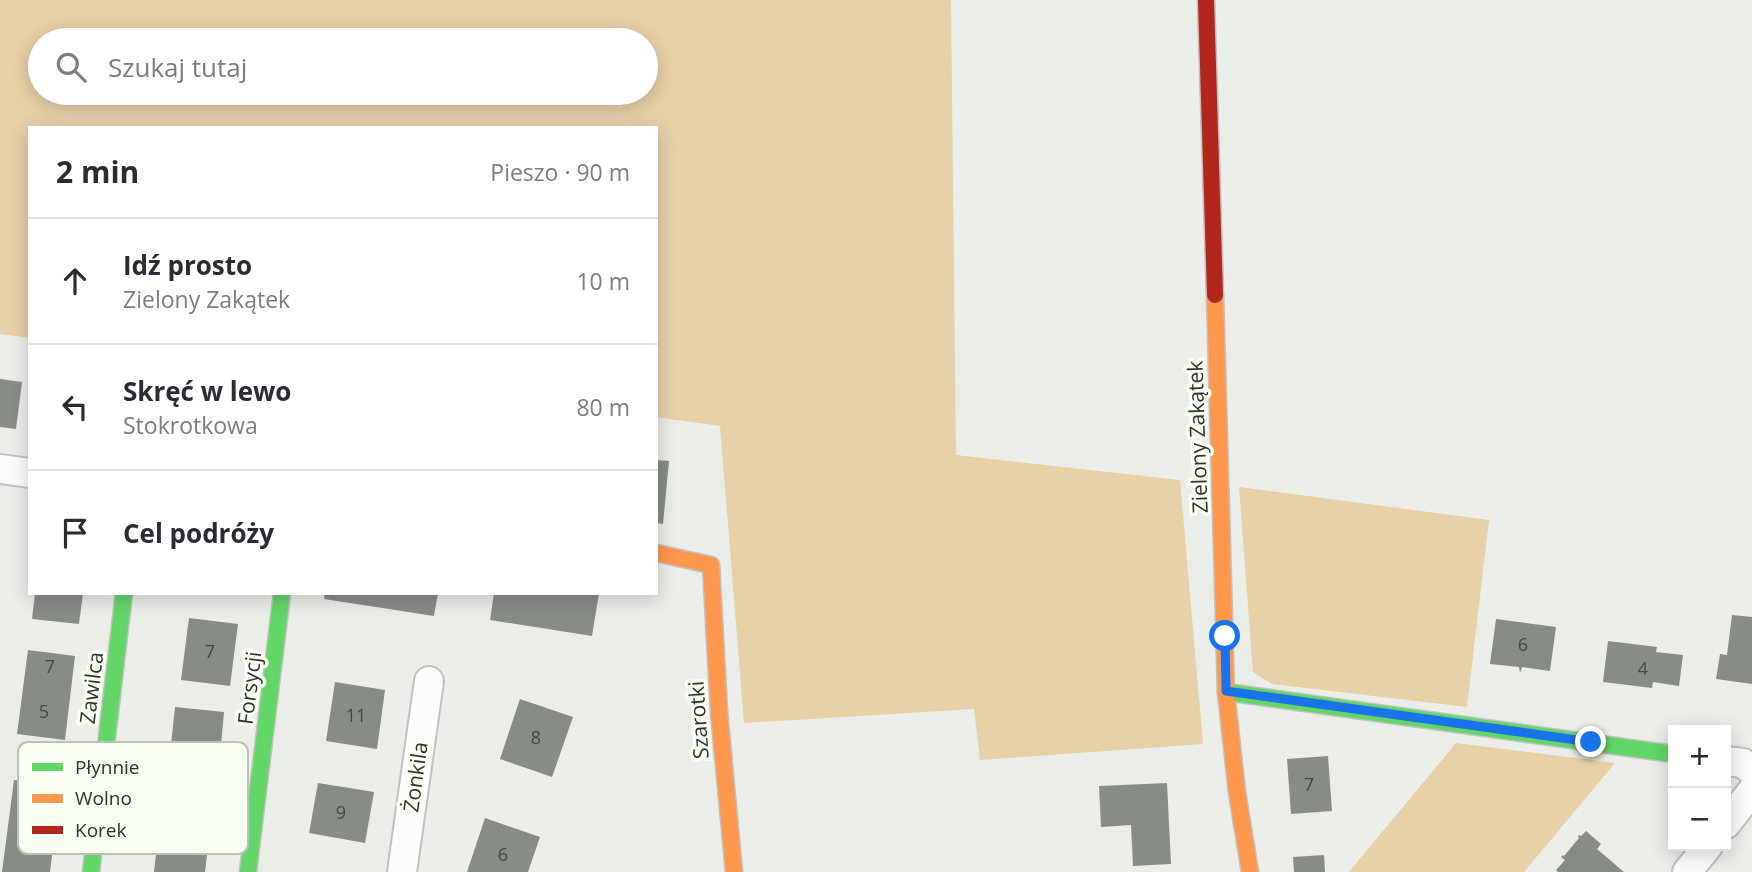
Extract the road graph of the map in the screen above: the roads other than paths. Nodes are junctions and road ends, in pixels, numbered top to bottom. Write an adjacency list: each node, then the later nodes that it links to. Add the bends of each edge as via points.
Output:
1 (1206, 0): 8 (street, Zielony Zakątek)
2 (0, 469): 3 (street)
3 (28, 473)
4 (658, 553): 20 (street, Szarotki, via 711,565)
5 (124, 595): 9 (street, Zawilca)
6 (282, 595): 18 (street, Forsycji)
7 (429, 681): 19 (street, Żonkila)
8 (1226, 691): 10 (street); 21 (street, Zielony Zakątek)
9 (107, 742)
10 (1668, 753)
11 (1731, 762): 12 (street)
12 (1752, 771)
13 (1752, 791): 14 (street)
14 (1731, 818)
15 (1704, 851): 22 (street)
16 (94, 854): 17 (street, Zawilca)
17 (92, 872)
18 (248, 872)
19 (402, 872)
20 (734, 872)
21 (1250, 872)
22 (1687, 872)

